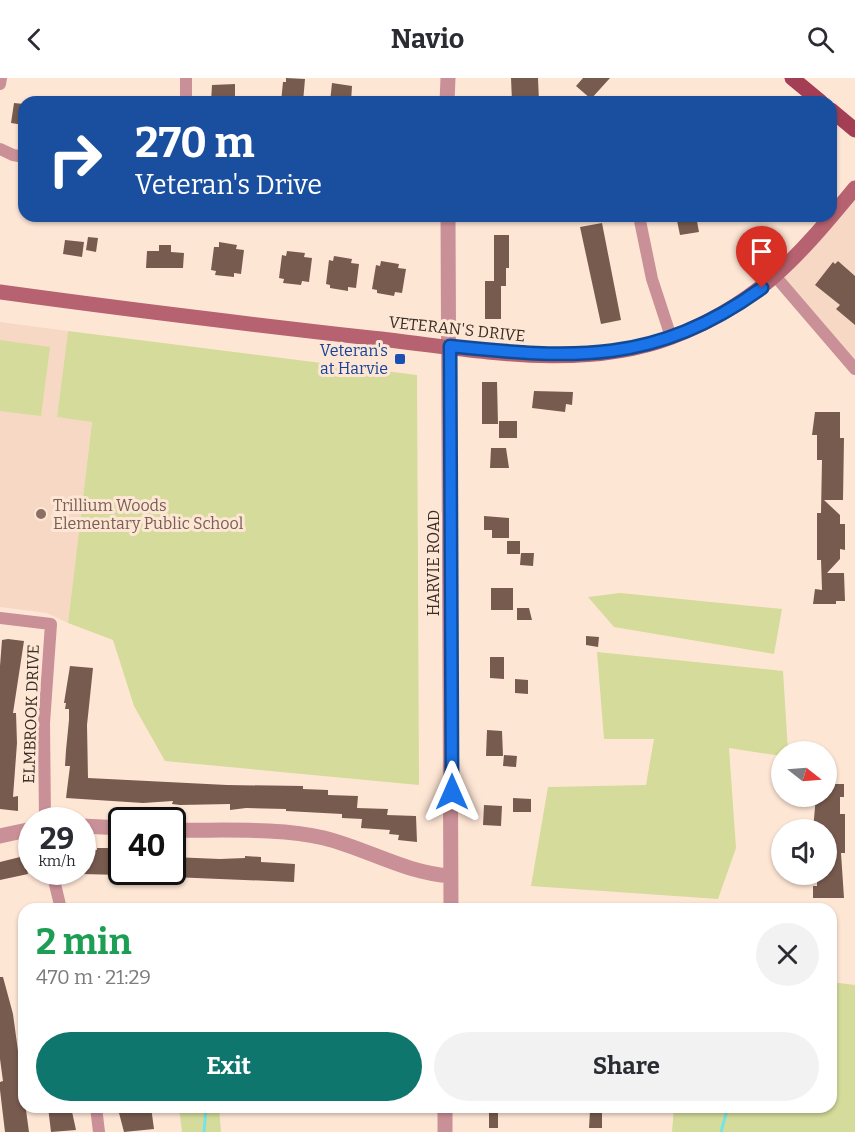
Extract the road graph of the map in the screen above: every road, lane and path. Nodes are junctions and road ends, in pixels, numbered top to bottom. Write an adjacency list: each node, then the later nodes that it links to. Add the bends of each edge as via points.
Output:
1 (1, 78): 5 (street)
2 (186, 78): 6 (street)
3 (448, 78): 7 (street)
4 (792, 78): 8 (main road)
5 (0, 84)
6 (186, 96)
7 (447, 96)
8 (814, 96)
9 (837, 115): 10 (main road)
10 (855, 130)
11 (0, 149): 12 (street)
12 (18, 156)
13 (855, 188): 14 (main road, VETERAN'S DRIVE)
14 (837, 208)
15 (448, 222): 21 (street, HARVIE ROAD)
16 (640, 222): 20 (street, via 652,279)
17 (825, 222): 18 (main road, VETERAN'S DRIVE)
18 (776, 277): 20 (main road, VETERAN'S DRIVE, via 735,308); 22 (street)
19 (0, 292): 21 (main road, VETERAN'S DRIVE)
20 (671, 337): 21 (main road, VETERAN'S DRIVE, via 618,351 560,356)
21 (450, 346): 28 (street, HARVIE ROAD)
22 (855, 369)
23 (0, 618): 24 (street, ELMBROOK DRIVE, via 51,624 44,723)
24 (45, 807)
25 (186, 830): 28 (street, via 303,834 426,874)
26 (18, 832): 27 (street)
27 (0, 837)
28 (451, 876): 31 (street, HARVIE ROAD)
29 (55, 885): 30 (street)
30 (60, 903)
31 (450, 903)
32 (97, 1113): 34 (street)
33 (445, 1113): 35 (street)
34 (99, 1132)
35 (445, 1132)

